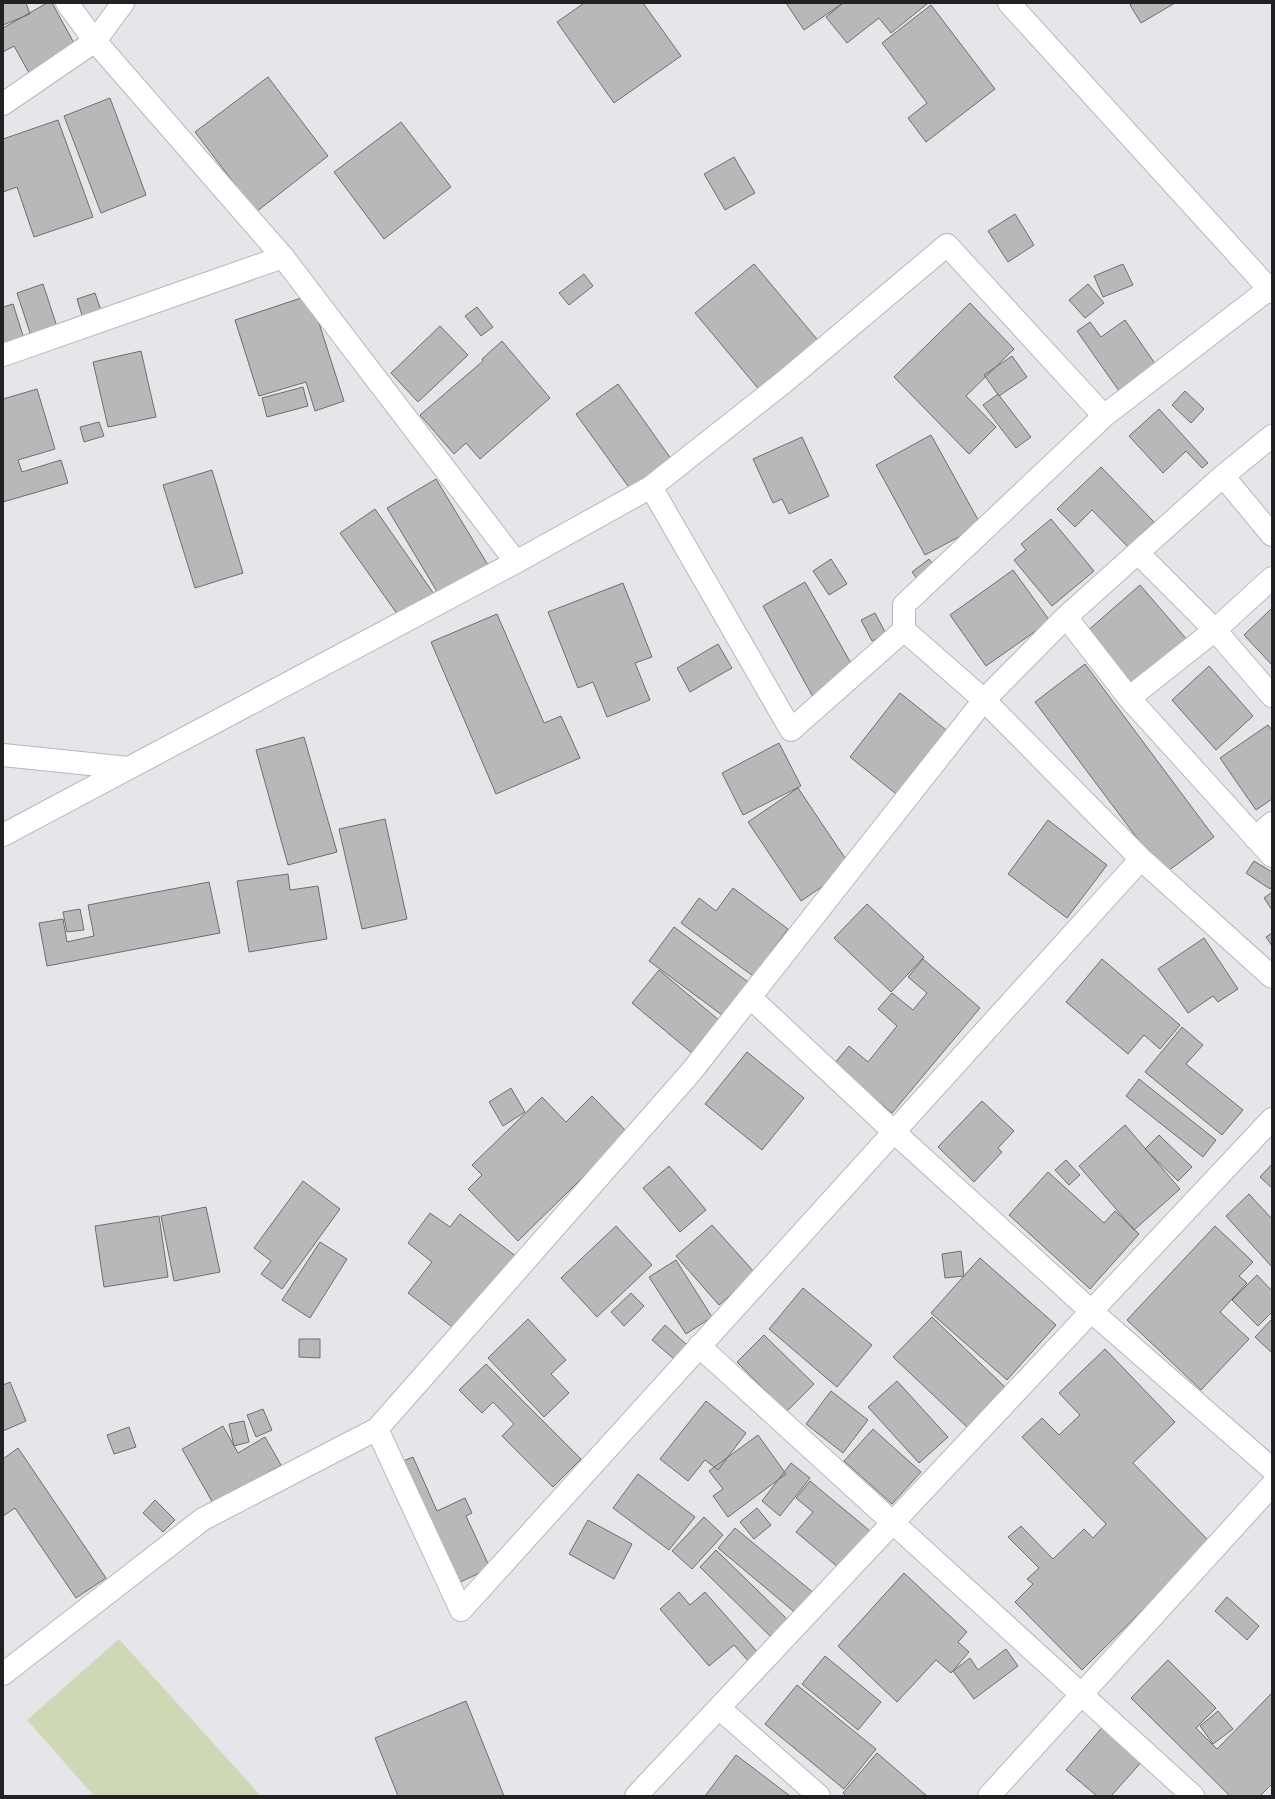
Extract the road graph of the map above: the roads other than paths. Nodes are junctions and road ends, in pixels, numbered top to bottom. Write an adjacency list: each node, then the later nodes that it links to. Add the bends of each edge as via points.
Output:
1 (67, 3): 4 (street)
2 (123, 3): 4 (street)
3 (1009, 3): 7 (street)
4 (96, 41): 5 (street); 6 (street)
5 (3, 104)
6 (283, 256): 8 (street); 15 (street)
7 (1271, 290): 9 (street)
8 (3, 355)
9 (1104, 416): 12 (street, via 947,245 784,382); 18 (street, via 904,605)
10 (1272, 436): 11 (street)
11 (1223, 476): 13 (street); 14 (street)
12 (651, 488): 15 (street); 18 (street, via 792,730)
13 (1272, 535)
14 (1138, 553): 17 (street); 19 (street)
15 (516, 562): 24 (street)
16 (1272, 578): 19 (street)
17 (1066, 618): 21 (street); 22 (street)
18 (904, 630): 22 (street)
19 (1215, 630): 20 (street); 21 (street)
20 (1272, 696)
21 (1129, 698): 27 (street)
22 (984, 700): 29 (street); 31 (street)
23 (3, 755): 24 (street)
24 (129, 768): 26 (street)
25 (1272, 823): 27 (street)
26 (3, 835)
27 (1255, 838): 28 (street)
28 (1272, 856)
29 (1142, 859): 30 (street); 33 (street)
30 (1272, 977)
31 (750, 997): 33 (street); 36 (street, via 691,1072)
32 (1272, 1119): 34 (street)
33 (894, 1132): 34 (street); 35 (street)
34 (1091, 1311): 37 (street); 39 (street)
35 (699, 1346): 36 (street, via 461,1610); 39 (street)
36 (377, 1429): 40 (street, via 203,1519)
37 (1272, 1469)
38 (1272, 1485): 41 (street)
39 (892, 1523): 41 (street); 42 (street)
40 (3, 1674)
41 (1081, 1694): 45 (street); 46 (street)
42 (719, 1708): 43 (street); 44 (street)
43 (636, 1796)
44 (819, 1796)
45 (988, 1796)
46 (1193, 1796)

